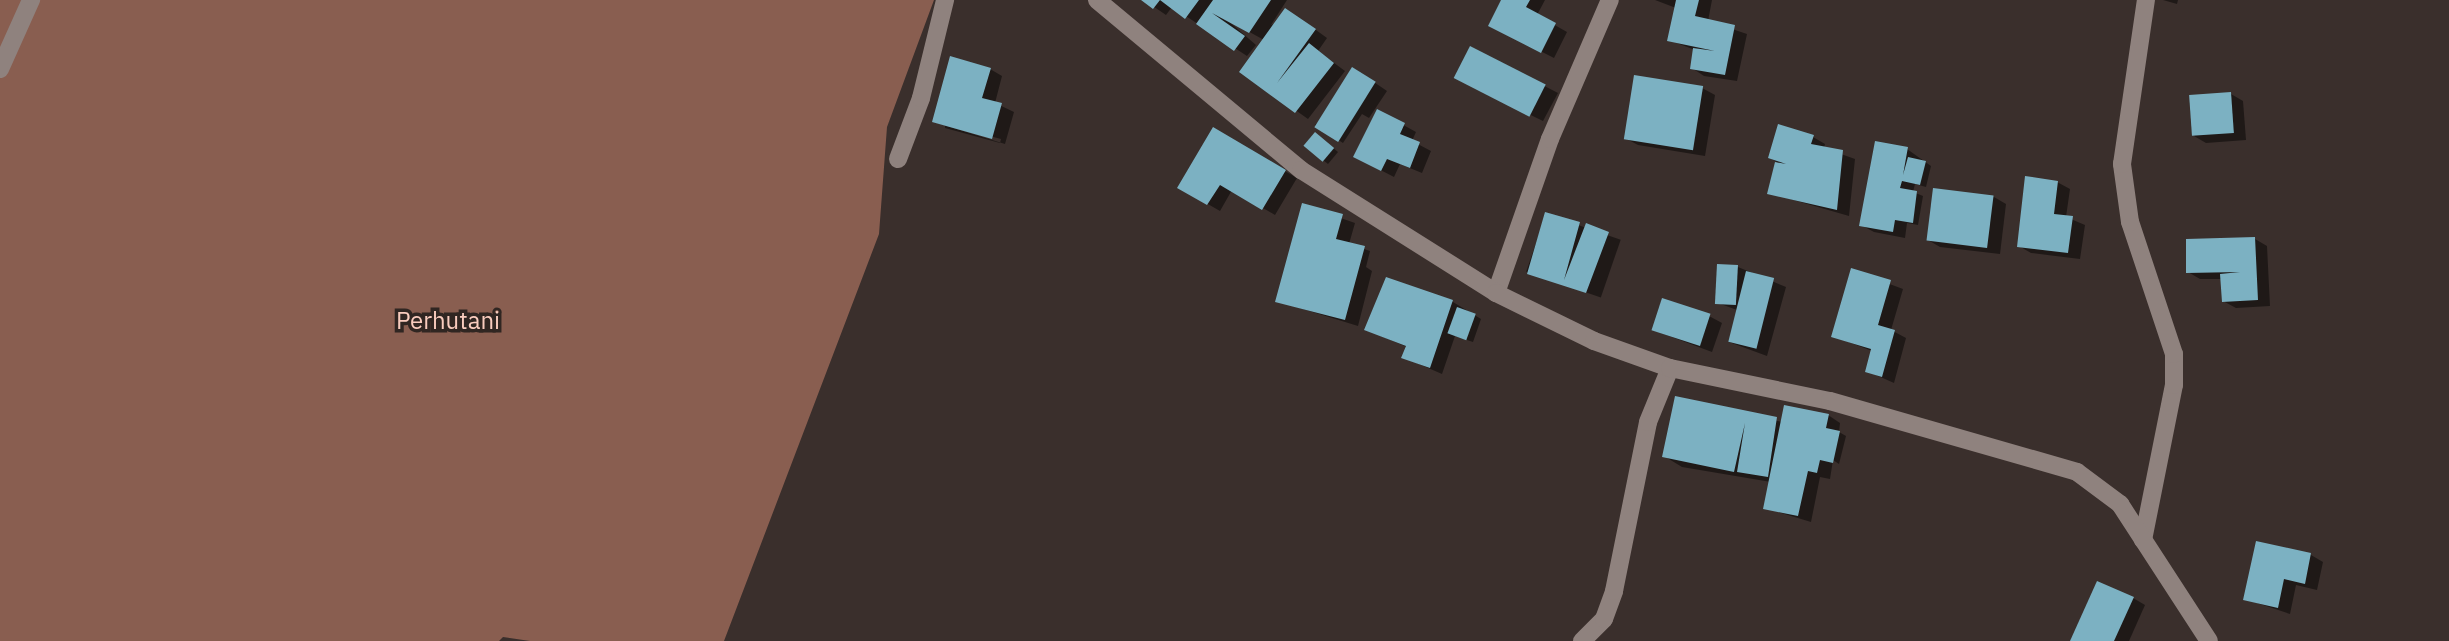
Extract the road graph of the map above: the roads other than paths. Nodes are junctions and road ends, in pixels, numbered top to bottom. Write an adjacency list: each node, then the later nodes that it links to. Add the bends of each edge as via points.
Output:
1 (31, 0): 6 (street)
2 (945, 0): 7 (street, via 921,98)
3 (1097, 0): 8 (street, via 1301,170)
4 (1610, 0): 8 (street, via 1550,139)
5 (2146, 0): 10 (street, via 2122,164 2130,222 2174,354 2174,385)
6 (0, 69)
7 (898, 159)
8 (1496, 293): 9 (street, via 1594,341)
9 (1670, 368): 10 (street, via 1830,401 2077,471 2120,503); 11 (street, via 1648,422 1614,591 1604,618)
10 (2143, 540): 12 (street)
11 (1582, 641)
12 (2209, 641)

